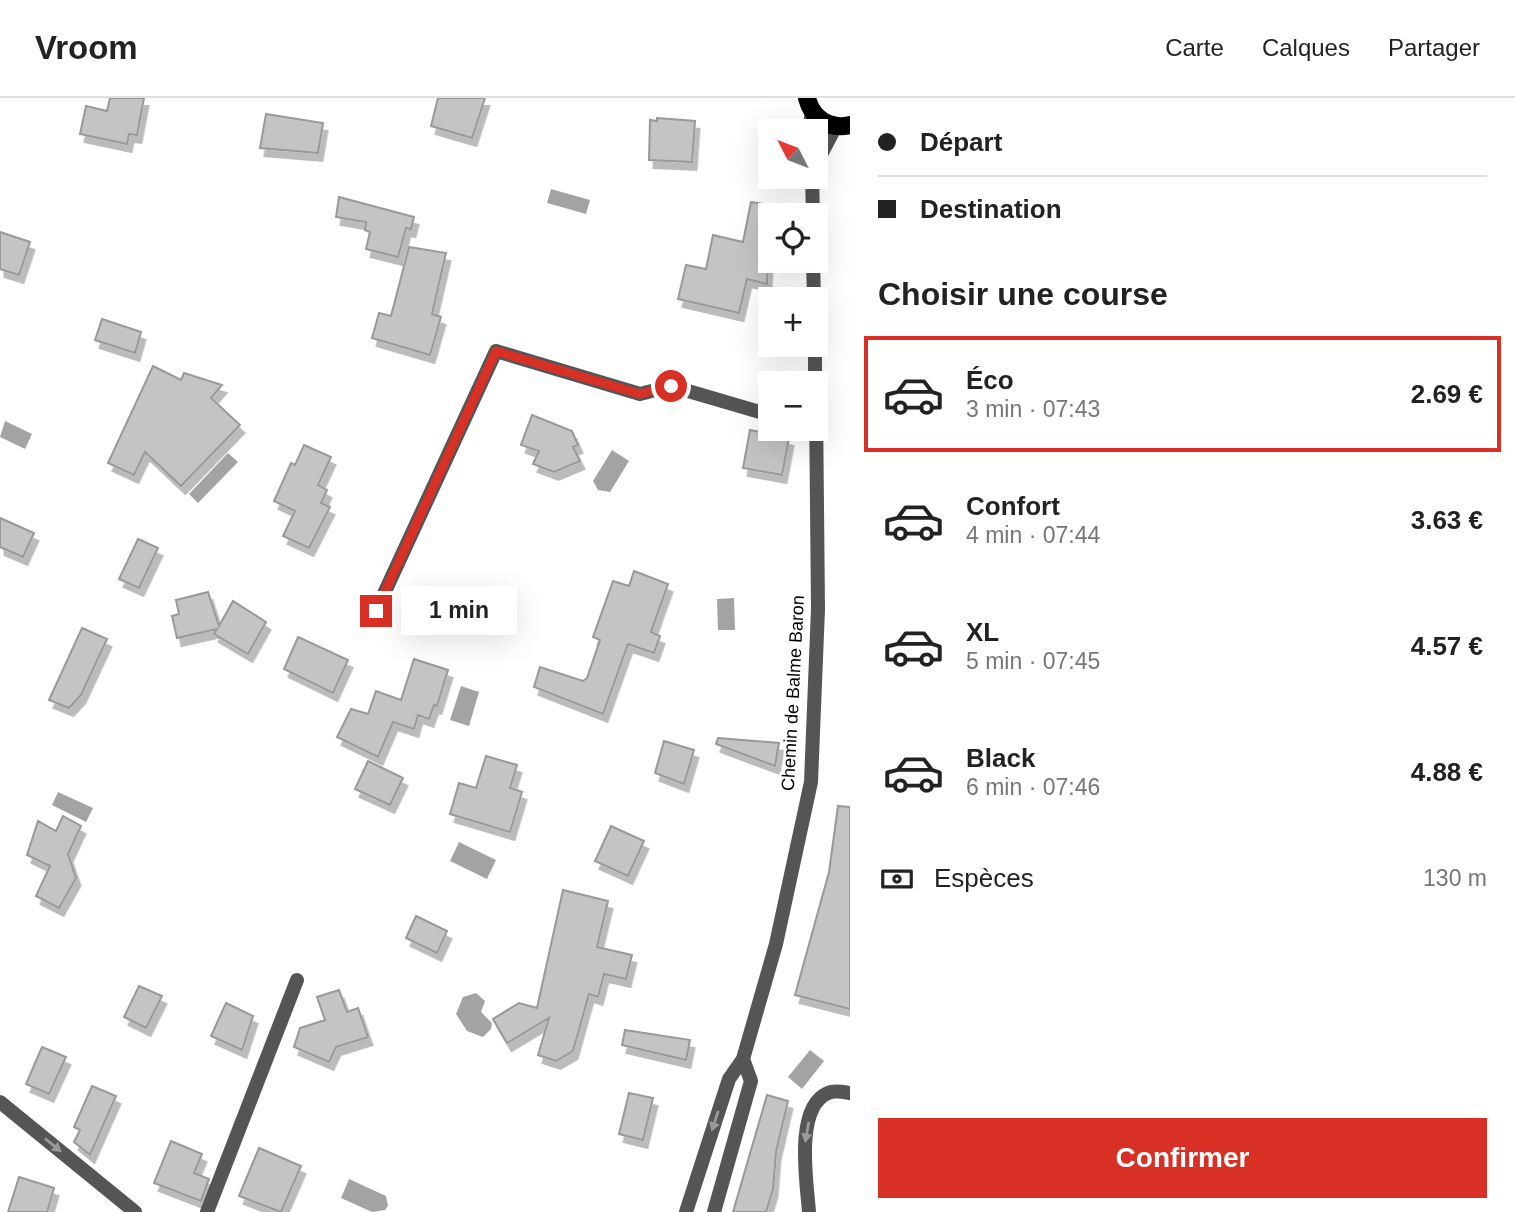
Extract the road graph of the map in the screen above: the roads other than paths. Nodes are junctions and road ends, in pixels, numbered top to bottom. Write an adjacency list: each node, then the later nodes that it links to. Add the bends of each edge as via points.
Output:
1 (809, 104): 2 (main road, via 818,118)
2 (843, 126): 3 (street)
3 (828, 147)
4 (758, 411): 6 (street, via 671,386 640,394 496,351)
5 (816, 441): 8 (street, Chemin de Balme Baron, via 818,609 811,782 776,944)
6 (376, 611)
7 (297, 980): 12 (street)
8 (743, 1059): 13 (street, Chemin de Balme Baron, one-way to 13, via 729,1079); 14 (street, Chemin de Balme Baron, via 751,1081)
9 (850, 1093): 15 (street, one-way to 15, via 829,1092 811,1112 804,1159)
10 (0, 1102): 11 (street, one-way to 11)
11 (135, 1212)
12 (207, 1212)
13 (686, 1212)
14 (714, 1212)
15 (809, 1212)

